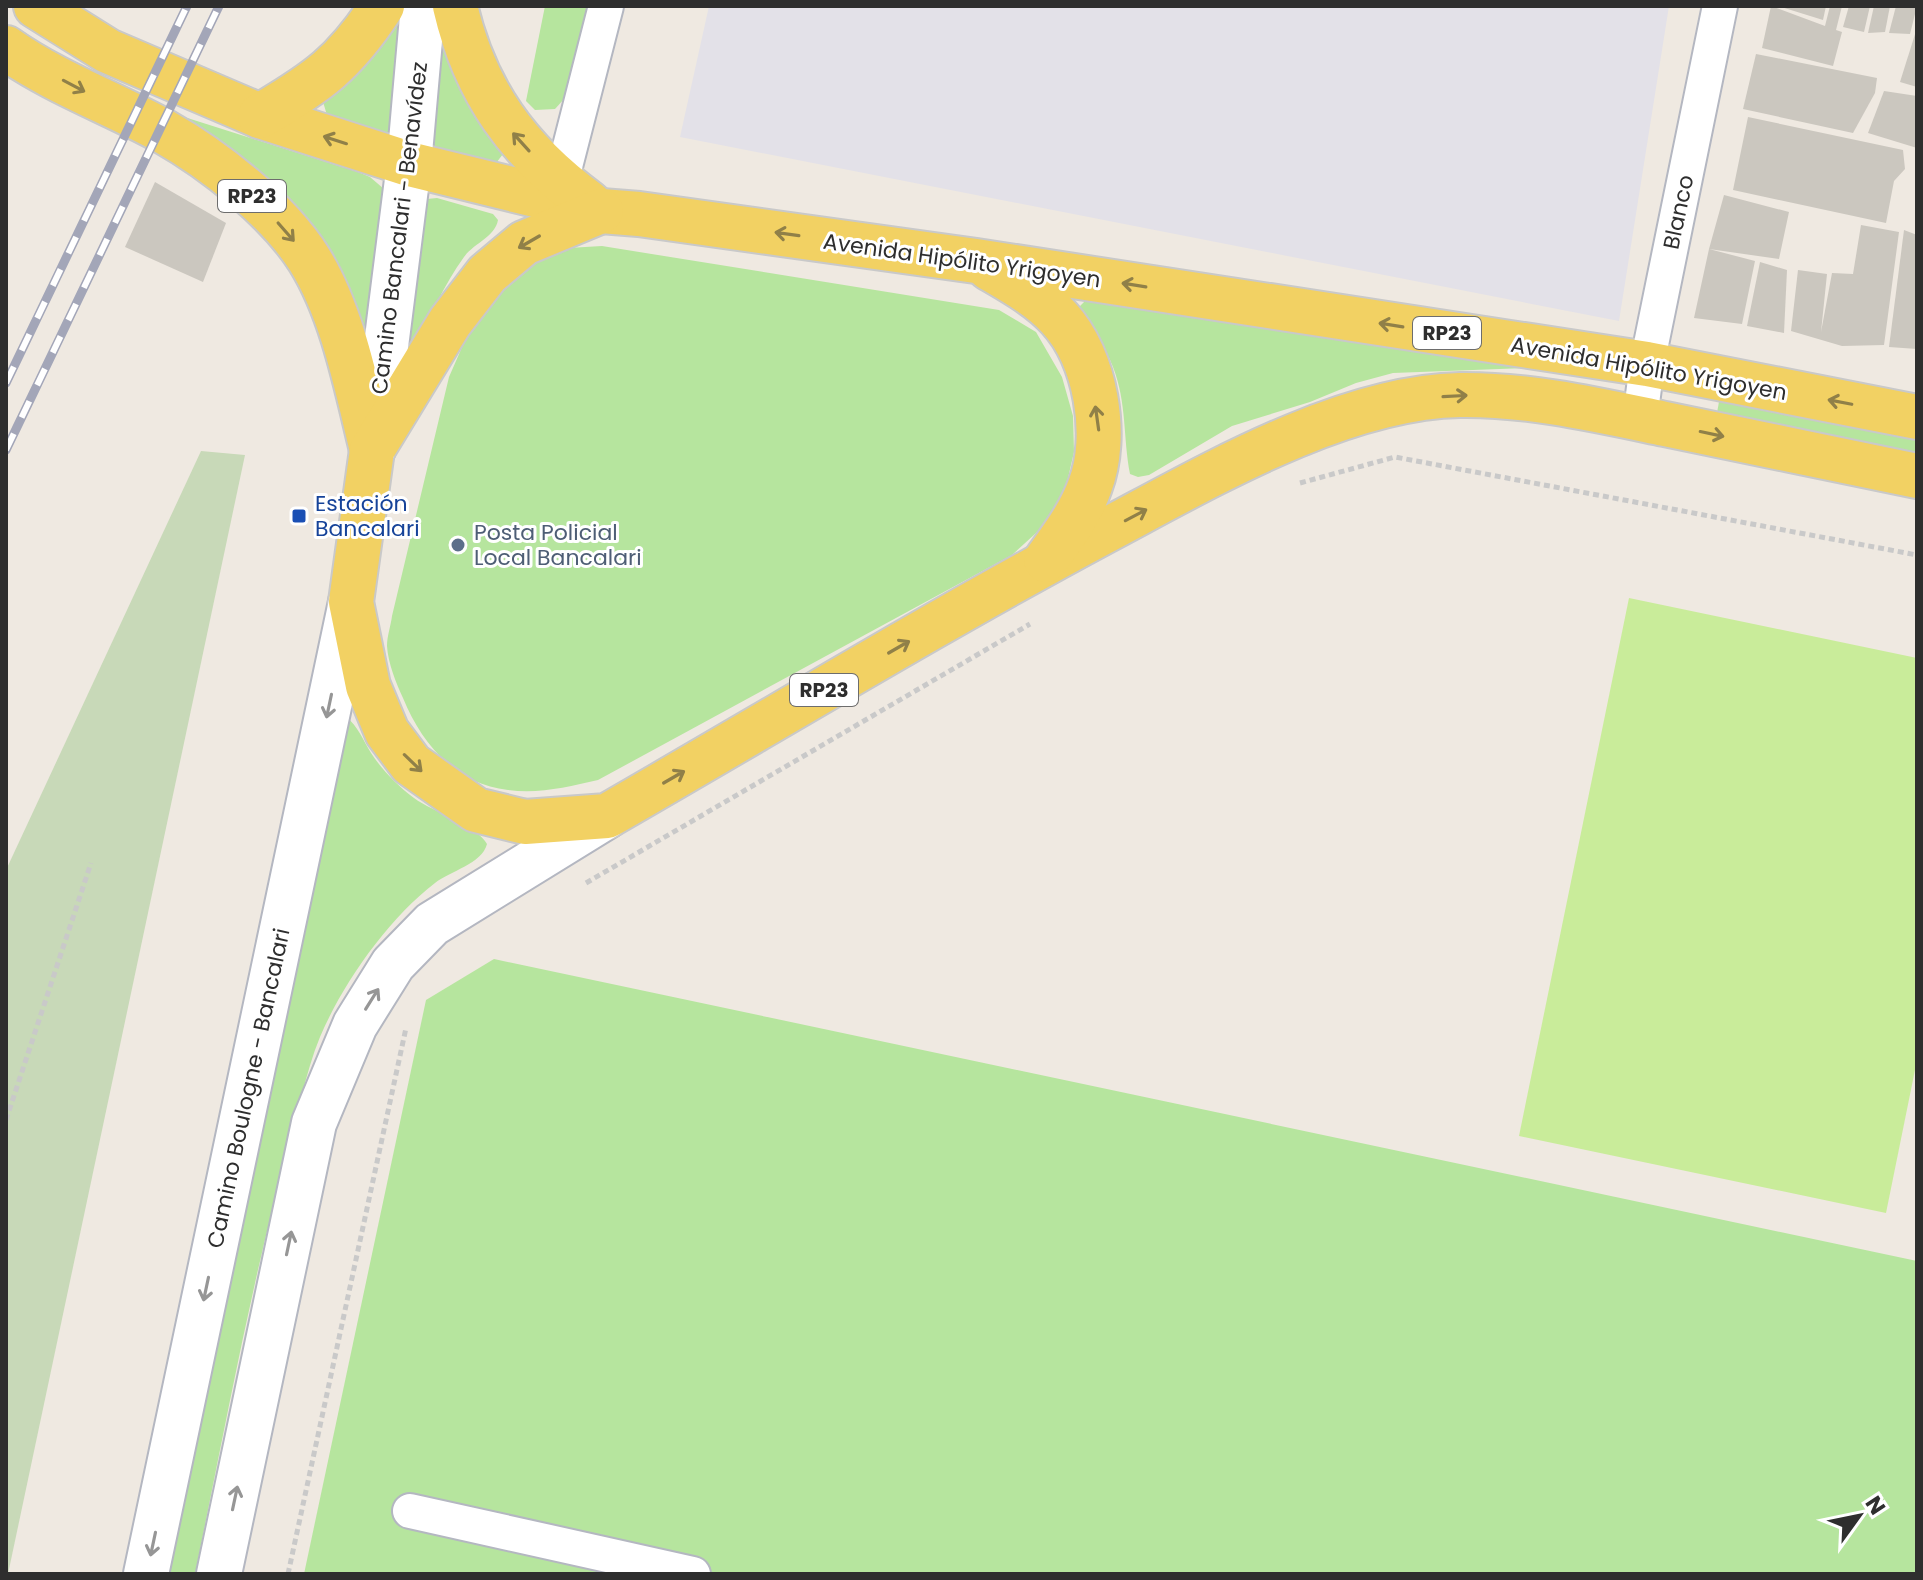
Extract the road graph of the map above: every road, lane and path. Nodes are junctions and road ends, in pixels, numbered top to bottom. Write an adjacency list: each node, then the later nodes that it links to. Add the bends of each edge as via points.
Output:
1 (36, 6): 8 (main road, Avenida Hipólito Yrigoyen / RP23, via 108,51)
2 (382, 6): 8 (main road, via 341,61 310,87)
3 (423, 6): 9 (main road, Camino Bancalari - Benavídez)
4 (455, 6): 10 (main road, one-way to 4, via 517,139 486,94)
5 (606, 6): 10 (street)
6 (1720, 6): 13 (street, Blanco)
7 (6, 48): 16 (main road, RP23, one-way to 16, via 208,160 283,228 309,259 333,311)
8 (260, 116): 9 (main road, Avenida Hipólito Yrigoyen / RP23, one-way to 8)
9 (409, 164): 11 (main road, Avenida Hipólito Yrigoyen / RP23); 16 (main road, Camino Bancalari - Benavídez)
10 (561, 182): 11 (main road)
11 (601, 211): 12 (main road, Avenida Hipólito Yrigoyen / RP23, one-way to 11); 16 (main road, one-way to 16, via 524,243 487,274 450,322)
12 (976, 261): 13 (main road, Avenida Hipólito Yrigoyen / RP23, one-way to 12); 20 (main road, one-way to 12, via 1076,518 1091,484 1100,438 1093,387 1082,353 1060,318 1026,290)
13 (1647, 364): 14 (main road, Avenida Hipólito Yrigoyen / RP23, one-way to 13); 15 (street, Blanco)
14 (1917, 417)
15 (1640, 419): 17 (main road, RP23, one-way to 17); 20 (main road, RP23, one-way to 15, via 1289,439 1396,403 1459,395 1547,401)
16 (372, 450): 21 (main road, RP23)
17 (1917, 476)
18 (1293, 484): 19 (path, via 1395,457)
19 (1917, 555)
20 (1042, 565): 23 (main road, RP23, one-way to 20)
21 (351, 602): 23 (main road, RP23, one-way to 23, via 368,686 387,732 411,764 476,810 525,822); 29 (main road, Camino Boulogne - Bancalari, one-way to 29)
22 (1032, 623): 25 (path)
23 (607, 816): 30 (main road, one-way to 23, via 314,1123 355,1025 393,964 432,924)
24 (91, 863): 27 (path)
25 (583, 884)
26 (408, 1014): 31 (path)
27 (6, 1120)
28 (410, 1511): 32 (street)
29 (146, 1574)
30 (219, 1574)
31 (288, 1574)
32 (693, 1574)

